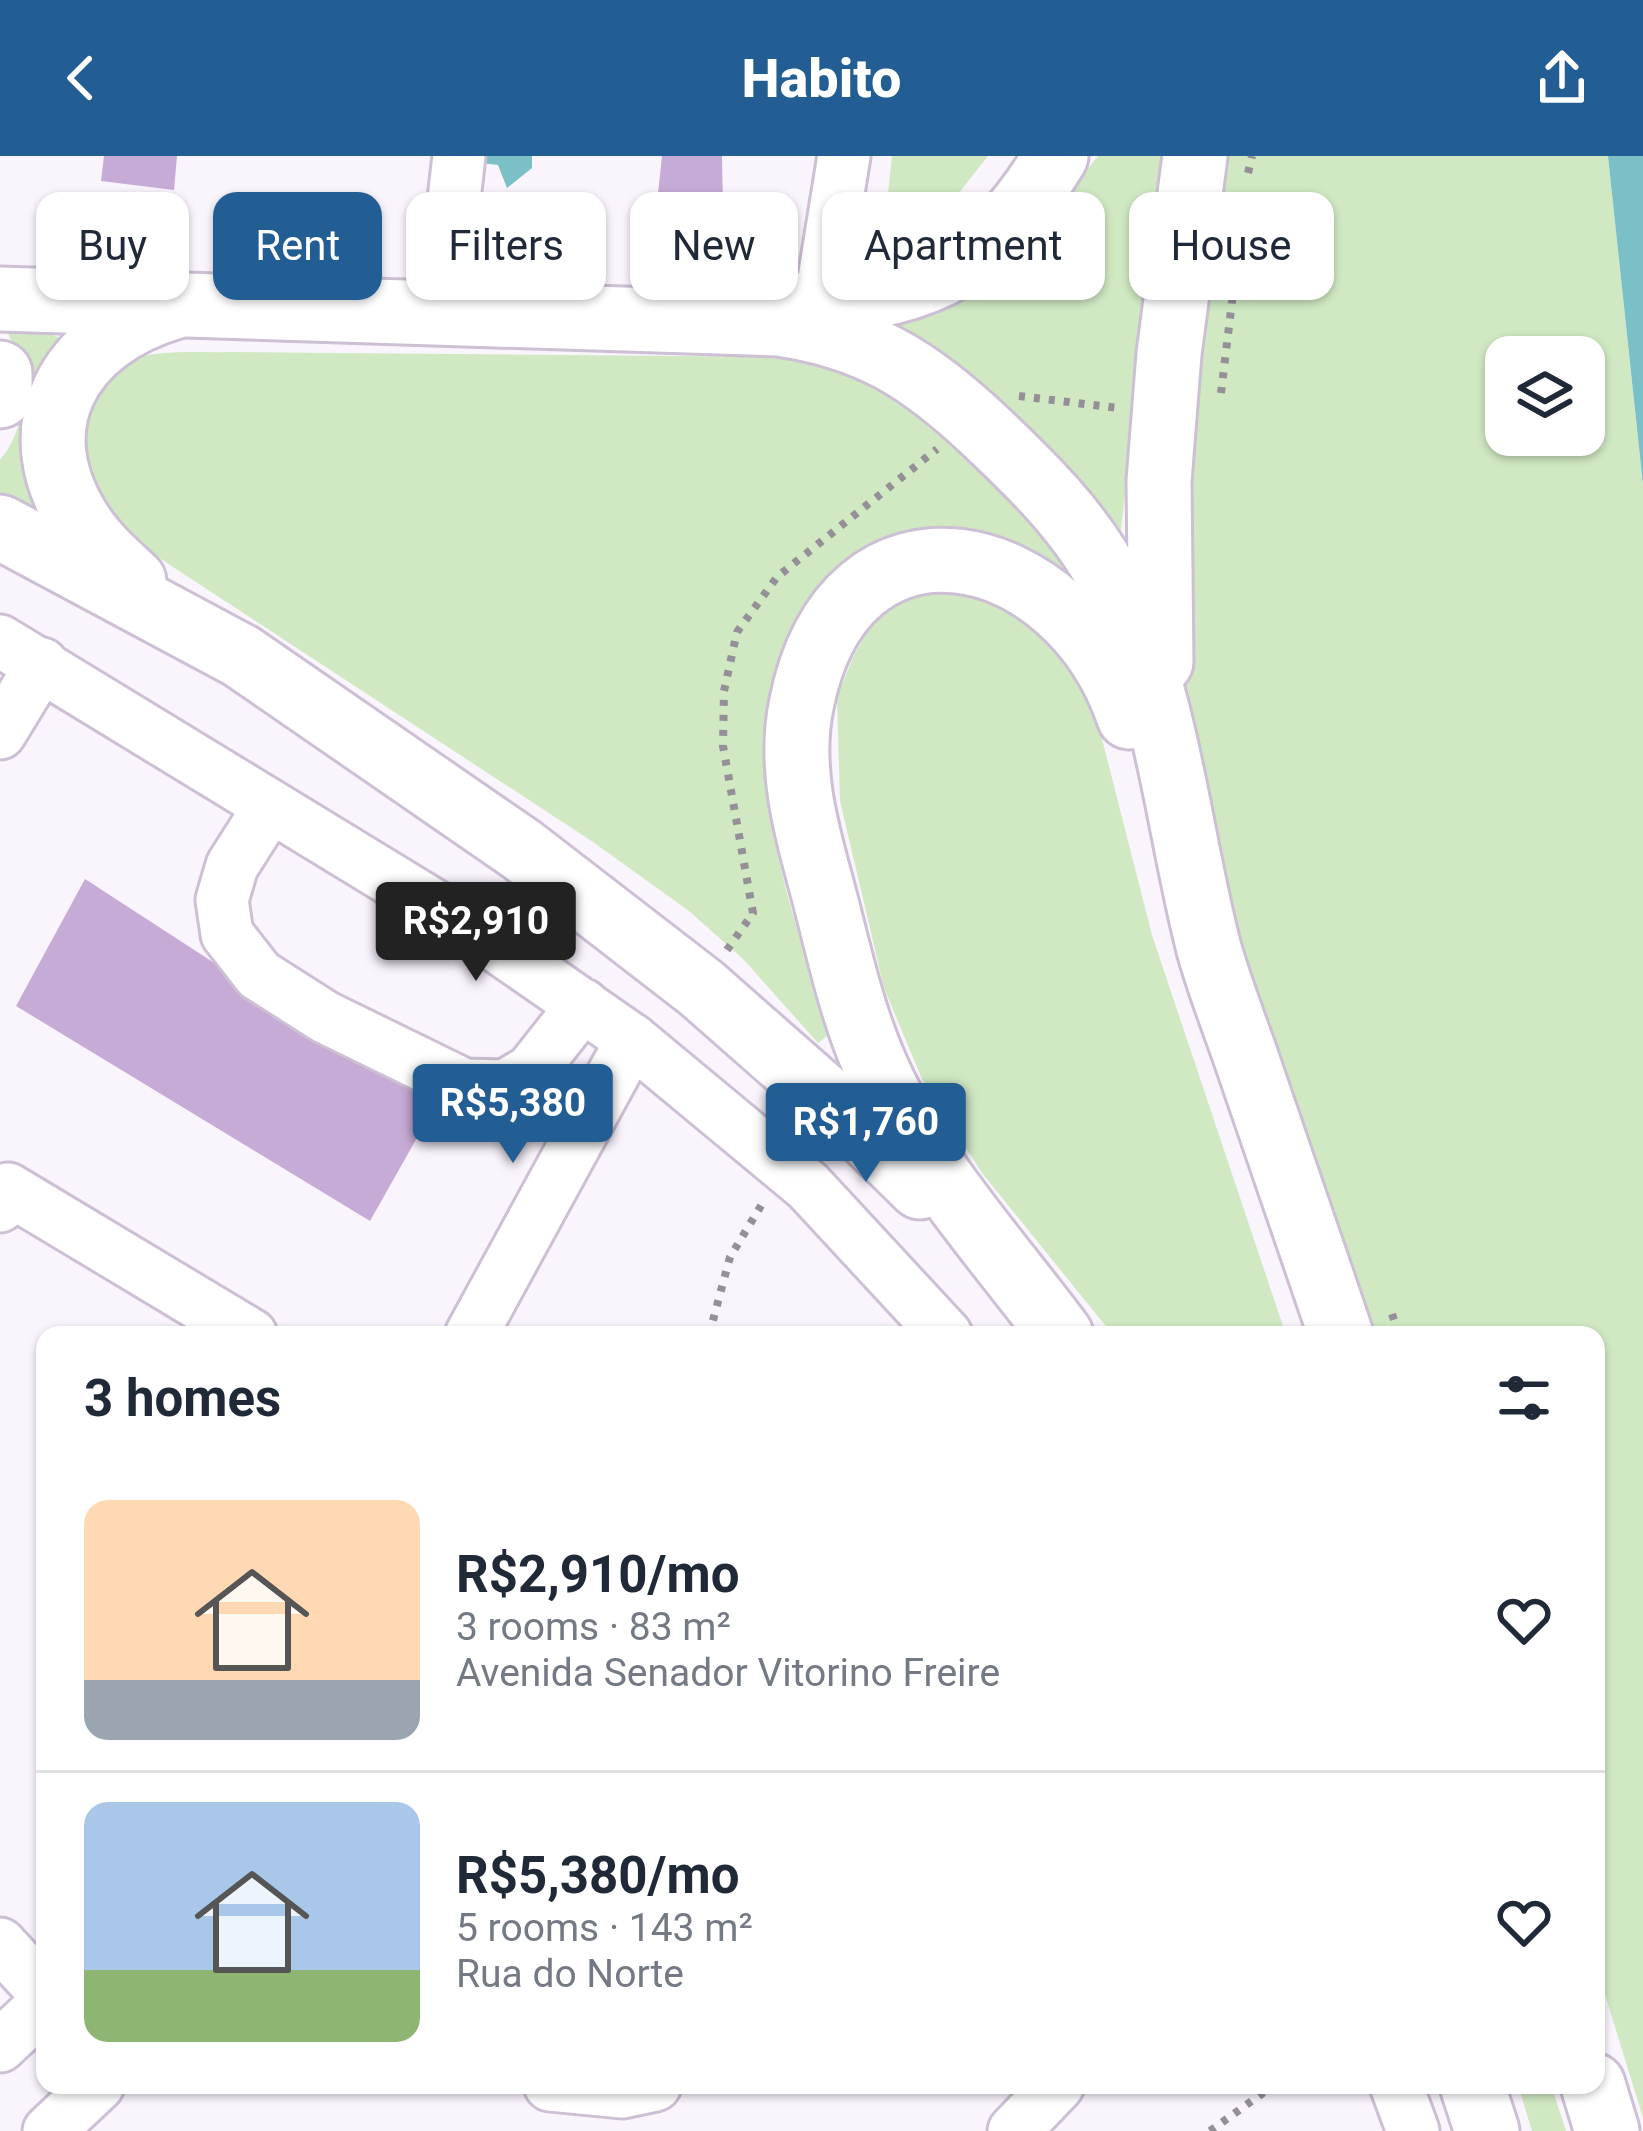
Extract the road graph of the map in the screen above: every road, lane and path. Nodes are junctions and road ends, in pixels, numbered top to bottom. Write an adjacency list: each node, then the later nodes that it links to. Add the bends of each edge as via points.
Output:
1 (459, 156): 12 (street)
2 (844, 156): 11 (street)
3 (1056, 156): 11 (main road, via 1014,213 946,274 899,293)
4 (1195, 156): 22 (main road, via 1159,481)
5 (1252, 156): 6 (path)
6 (1245, 192)
7 (0, 265): 10 (main road)
8 (0, 299): 10 (main road)
9 (1232, 300): 16 (path)
10 (187, 304): 12 (main road); 21 (main road, via 144,316 86,354 61,393 54,444 68,498 107,556)
11 (820, 304): 13 (main road)
12 (441, 311): 13 (main road)
13 (587, 315): 18 (main road, via 830,334 904,364)
14 (0, 373): 15 (main road)
15 (0, 396)
16 (1220, 398)
17 (1125, 409): 18 (path, via 1020,396)
18 (974, 421): 22 (main road, via 1051,498 1114,587)
19 (0, 527): 21 (main road)
20 (21, 652): 23 (street); 24 (street)
21 (241, 656): 28 (main road, via 521,850 701,988)
22 (1162, 724): 25 (main road)
23 (0, 733)
24 (270, 806): 26 (street); 26 (street, via 232,866 222,900 227,934 275,986 464,1085 505,1086 531,1071)
25 (1210, 951): 31 (main road); 37 (main road, via 1125,704 1061,610 995,568 945,558 895,570 848,605 815,660 797,745 805,823 857,1018 915,1138)
26 (583, 1005): 27 (street)
27 (632, 1040): 29 (street); 33 (street)
28 (859, 1127): 29 (street); 36 (main road)
29 (796, 1177): 34 (path, via 730,1257); 35 (street)
30 (4, 1198): 32 (street)
31 (1363, 1314)
32 (234, 1326)
33 (476, 1326)
34 (711, 1326)
35 (937, 1326)
36 (1050, 1326)
37 (1051, 1326)
38 (0, 1944): 39 (street)
39 (36, 1983)
40 (36, 2012): 41 (street)
41 (0, 2046)
42 (88, 2094): 48 (street)
43 (1049, 2094): 49 (street)
44 (1261, 2094): 50 (path)
45 (1399, 2094): 51 (street)
46 (1475, 2094): 52 (main road)
47 (1596, 2094): 53 (main road)
48 (49, 2131)
49 (1014, 2131)
50 (1210, 2131)
51 (1412, 2131)
52 (1487, 2131)
53 (1607, 2131)

